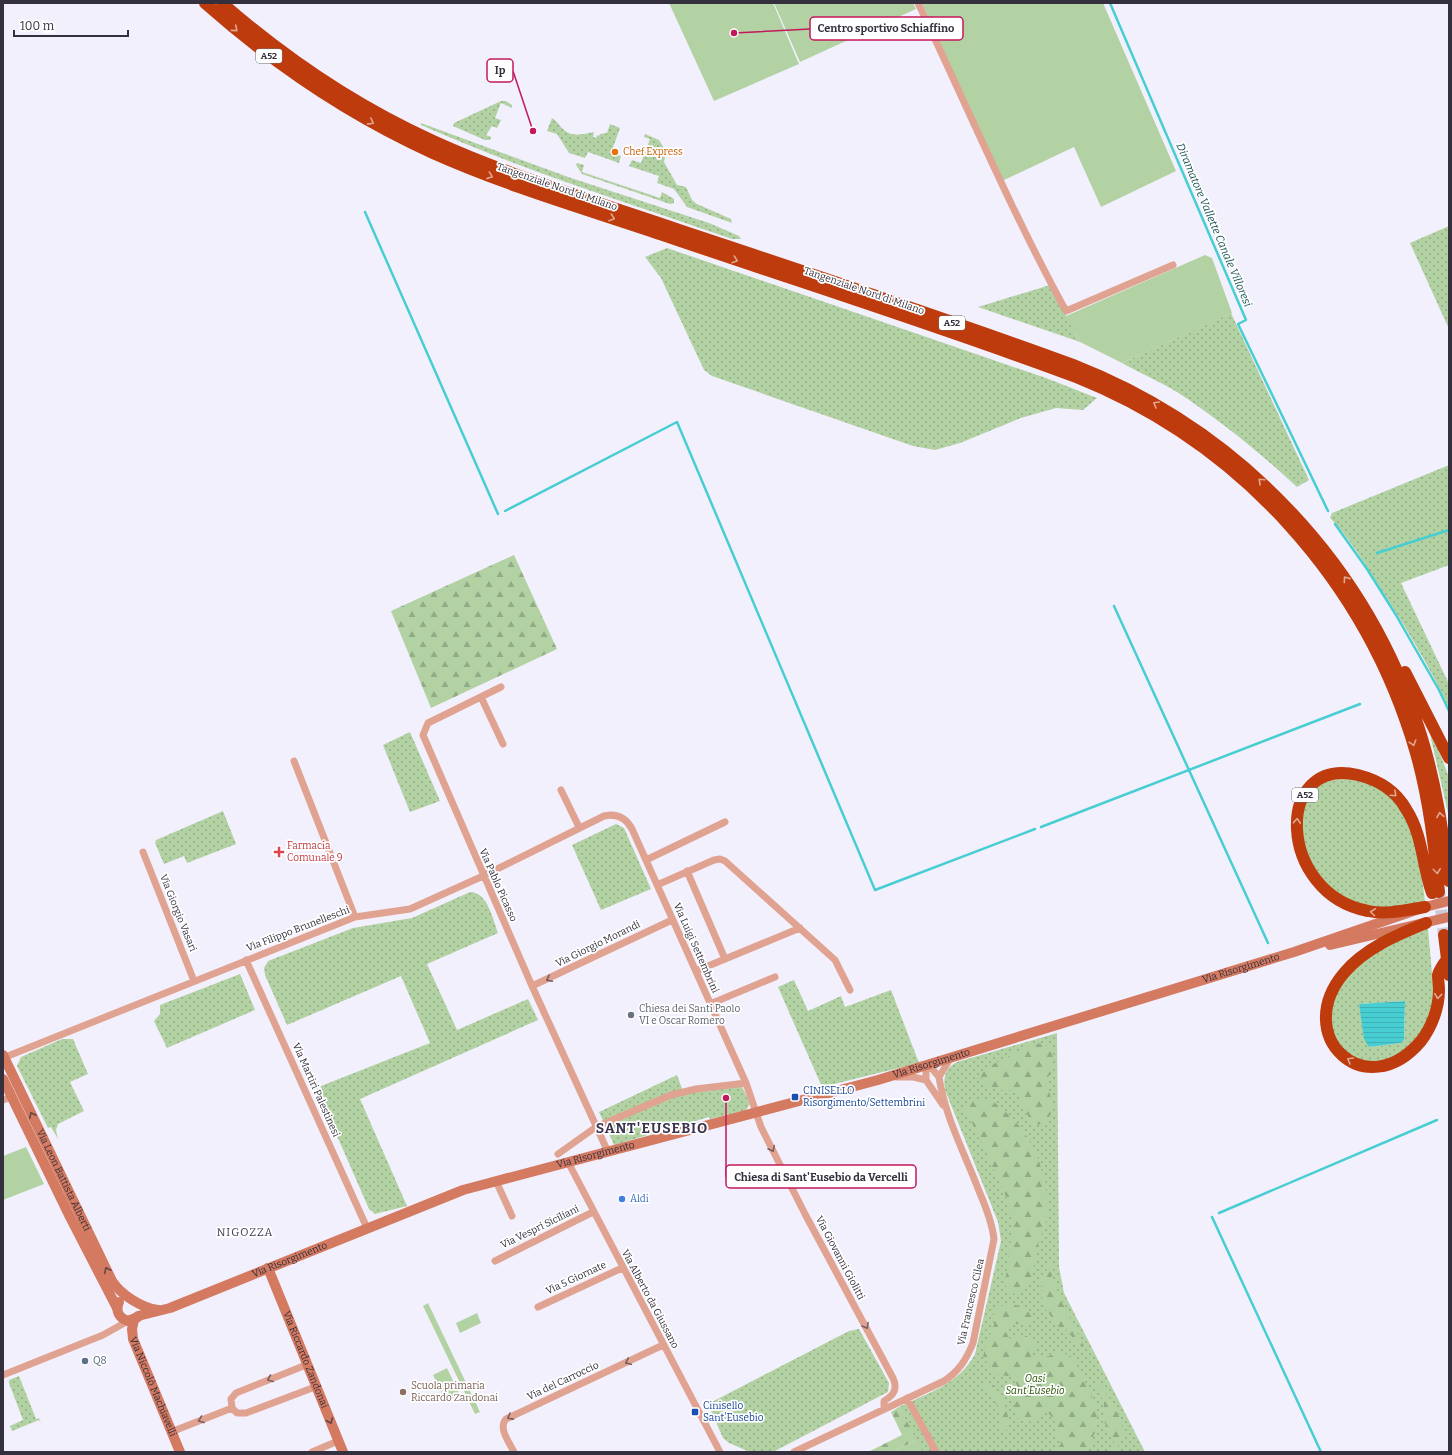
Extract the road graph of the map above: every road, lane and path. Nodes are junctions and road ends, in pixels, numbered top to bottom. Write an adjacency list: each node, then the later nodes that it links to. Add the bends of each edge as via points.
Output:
1 (205, 3): 22 (highway, Tangenziale Nord di Milano / A52, via 255,45 307,83 371,122 434,153 532,191 1072,376 1129,401 1200,445 1252,487 1298,534 1339,587 1370,640 1394,690 1417,759 1430,819 1435,892 1422,845 1407,810 1393,792 1374,780 1351,774 1330,775 1321,779 1306,794 1297,814 1296,826 1299,848 1308,869 1323,888 1341,902 1368,911 1389,912)
2 (222, 3): 5 (highway, Tangenziale Nord di Milano / A52, one-way to 2, via 1311,533 1260,480 1208,437 1136,393 1089,371 1041,353 554,187 445,146 385,117 327,83 272,45)
3 (918, 3): 4 (street, via 1040,264 1066,311)
4 (1173, 265)
5 (1358, 597): 9 (highway, A52, via 1373,611); 19 (highway, Tangenziale Nord di Milano / A52, one-way to 5, via 1437,800 1421,734 1390,656)
6 (501, 687): 7 (street, Via Pablo Picasso)
7 (481, 697): 8 (street); 18 (street, Via Pablo Picasso, via 428,723 423,734)
8 (504, 744)
9 (1449, 758)
10 (294, 761): 24 (street)
11 (561, 790): 14 (street)
12 (620, 816): 14 (street, Via Filippo Brunelleschi, via 604,816); 16 (street, Via Luigi Settembrini, via 628,822)
13 (725, 822): 16 (street)
14 (579, 827): 18 (street, Via Filippo Brunelleschi)
15 (143, 852): 36 (street, Via Giorgio Vasari)
16 (646, 860): 20 (street, Via Luigi Settembrini)
17 (687, 871): 20 (street); 27 (street, via 720,859); 30 (street)
18 (484, 876): 24 (street, Via Filippo Brunelleschi, via 410,909); 37 (street, Via Pablo Picasso)
19 (1449, 881)
20 (657, 885): 25 (street, Via Luigi Settembrini)
21 (1449, 901): 22 (street, Via Risorgimento)
22 (1425, 907): 29 (street, Via Risorgimento)
23 (1449, 917): 26 (street, Via Risorgimento)
24 (355, 918): 32 (street, Via Filippo Brunelleschi)
25 (672, 920): 33 (street, Via Luigi Settembrini); 37 (street, Via Giorgio Morandi, one-way to 37)
26 (1426, 923): 29 (street, Via Risorgimento); 31 (highway, one-way to 26, via 1438,974 1438,998 1431,1023 1422,1039 1408,1053 1393,1064 1371,1067 1352,1062 1337,1049 1329,1037 1325,1016 1328,1001 1338,980 1363,955 1391,938)
27 (800, 928): 30 (street); 38 (street, via 838,963)
28 (1444, 935): 31 (highway)
29 (1294, 952): 41 (street, Via Risorgimento)
30 (725, 958): 33 (street)
31 (1447, 959): 34 (highway)
32 (246, 960): 36 (street, Via Filippo Brunelleschi); 58 (street, Via Martiri Palestinesi)
33 (696, 972): 39 (street, Via Luigi Settembrini)
34 (1449, 976)
35 (775, 977): 39 (street)
36 (194, 981): 40 (street, Via Filippo Brunelleschi)
37 (532, 986): 51 (street, Via Pablo Picasso)
38 (850, 990)
39 (710, 1004): 47 (street, Via Luigi Settembrini)
40 (3, 1057): 62 (street, Via Leon Battista Alberti, one-way to 40, via 118,1290 112,1281)
41 (950, 1059): 42 (street, Via Risorgimento); 44 (street)
42 (928, 1066): 43 (street, Via Risorgimento); 44 (street, Via Francesco Cilea); 46 (street)
43 (888, 1077): 46 (street); 50 (street, Via Risorgimento)
44 (939, 1078): 49 (street, Via Francesco Cilea)
45 (3, 1079): 48 (street, Via Leon Battista Alberti)
46 (926, 1080): 49 (street, Via Francesco Cilea)
47 (746, 1083): 50 (street, Via Luigi Settembrini); 51 (street, via 670,1095)
48 (8, 1099): 65 (street, Via Leon Battista Alberti)
49 (945, 1108): 72 (street, Via Francesco Cilea, via 991,1223 994,1246 967,1359 953,1374)
50 (757, 1114): 52 (street, Via Risorgimento); 74 (street, Via Giovanni Giolitti, one-way to 74, via 761,1127 805,1214 896,1383 892,1396 884,1401)
51 (596, 1128): 52 (street, Via Pablo Picasso); 53 (street)
52 (608, 1152): 54 (street, Via Risorgimento)
53 (558, 1154)
54 (568, 1162): 55 (street, Via Risorgimento); 56 (street, Via Alberto da Giussano)
55 (496, 1182): 57 (street); 58 (street, Via Risorgimento, via 446,1196)
56 (593, 1212): 59 (street, Via Vespri Siciliani); 61 (street, Via Alberto da Giussano)
57 (512, 1216)
58 (367, 1228): 60 (street, Via Risorgimento)
59 (495, 1260)
60 (268, 1268): 64 (street, Via Risorgimento); 69 (street, Via Riccardo Zandonai)
61 (622, 1268): 63 (street, Via 5 Giornate); 68 (street, Via Alberto da Giussano)
62 (135, 1300): 64 (street); 65 (street, via 122,1300); 66 (street, via 140,1309)
63 (538, 1307)
64 (160, 1310): 66 (street, Via Risorgimento)
65 (118, 1312): 66 (street, via 122,1319); 67 (street)
66 (134, 1319): 67 (street, Via Risorgimento); 75 (street, Via Niccolò Machiavelli, via 133,1340)
67 (111, 1330): 70 (street, Via Risorgimento)
68 (663, 1345): 77 (street, Via Alberto da Giussano); 81 (street, Via del Carroccio, one-way to 81, via 506,1419 502,1428)
69 (306, 1365): 71 (street, Via Riccardo Zandonai); 73 (street, one-way to 73, via 236,1393 232,1397)
70 (3, 1375)
71 (315, 1386): 73 (street, via 246,1413 237,1413); 76 (street, Via Riccardo Zandonai, one-way to 76)
72 (907, 1398): 74 (street, Via Francesco Cilea); 85 (street)
73 (232, 1408): 75 (street, one-way to 75)
74 (884, 1408): 84 (street, Via Francesco Cilea)
75 (171, 1432): 78 (street, Via Niccolò Machiavelli)
76 (338, 1441): 79 (street); 80 (street, Via Riccardo Zandonai)
77 (717, 1444): 82 (street, Via Alberto da Giussano); 83 (street, Via Alberto da Giussano)
78 (180, 1452)
79 (312, 1452)
80 (343, 1452)
81 (514, 1452)
82 (720, 1452)
83 (727, 1452)
84 (794, 1452)
85 (936, 1452)

